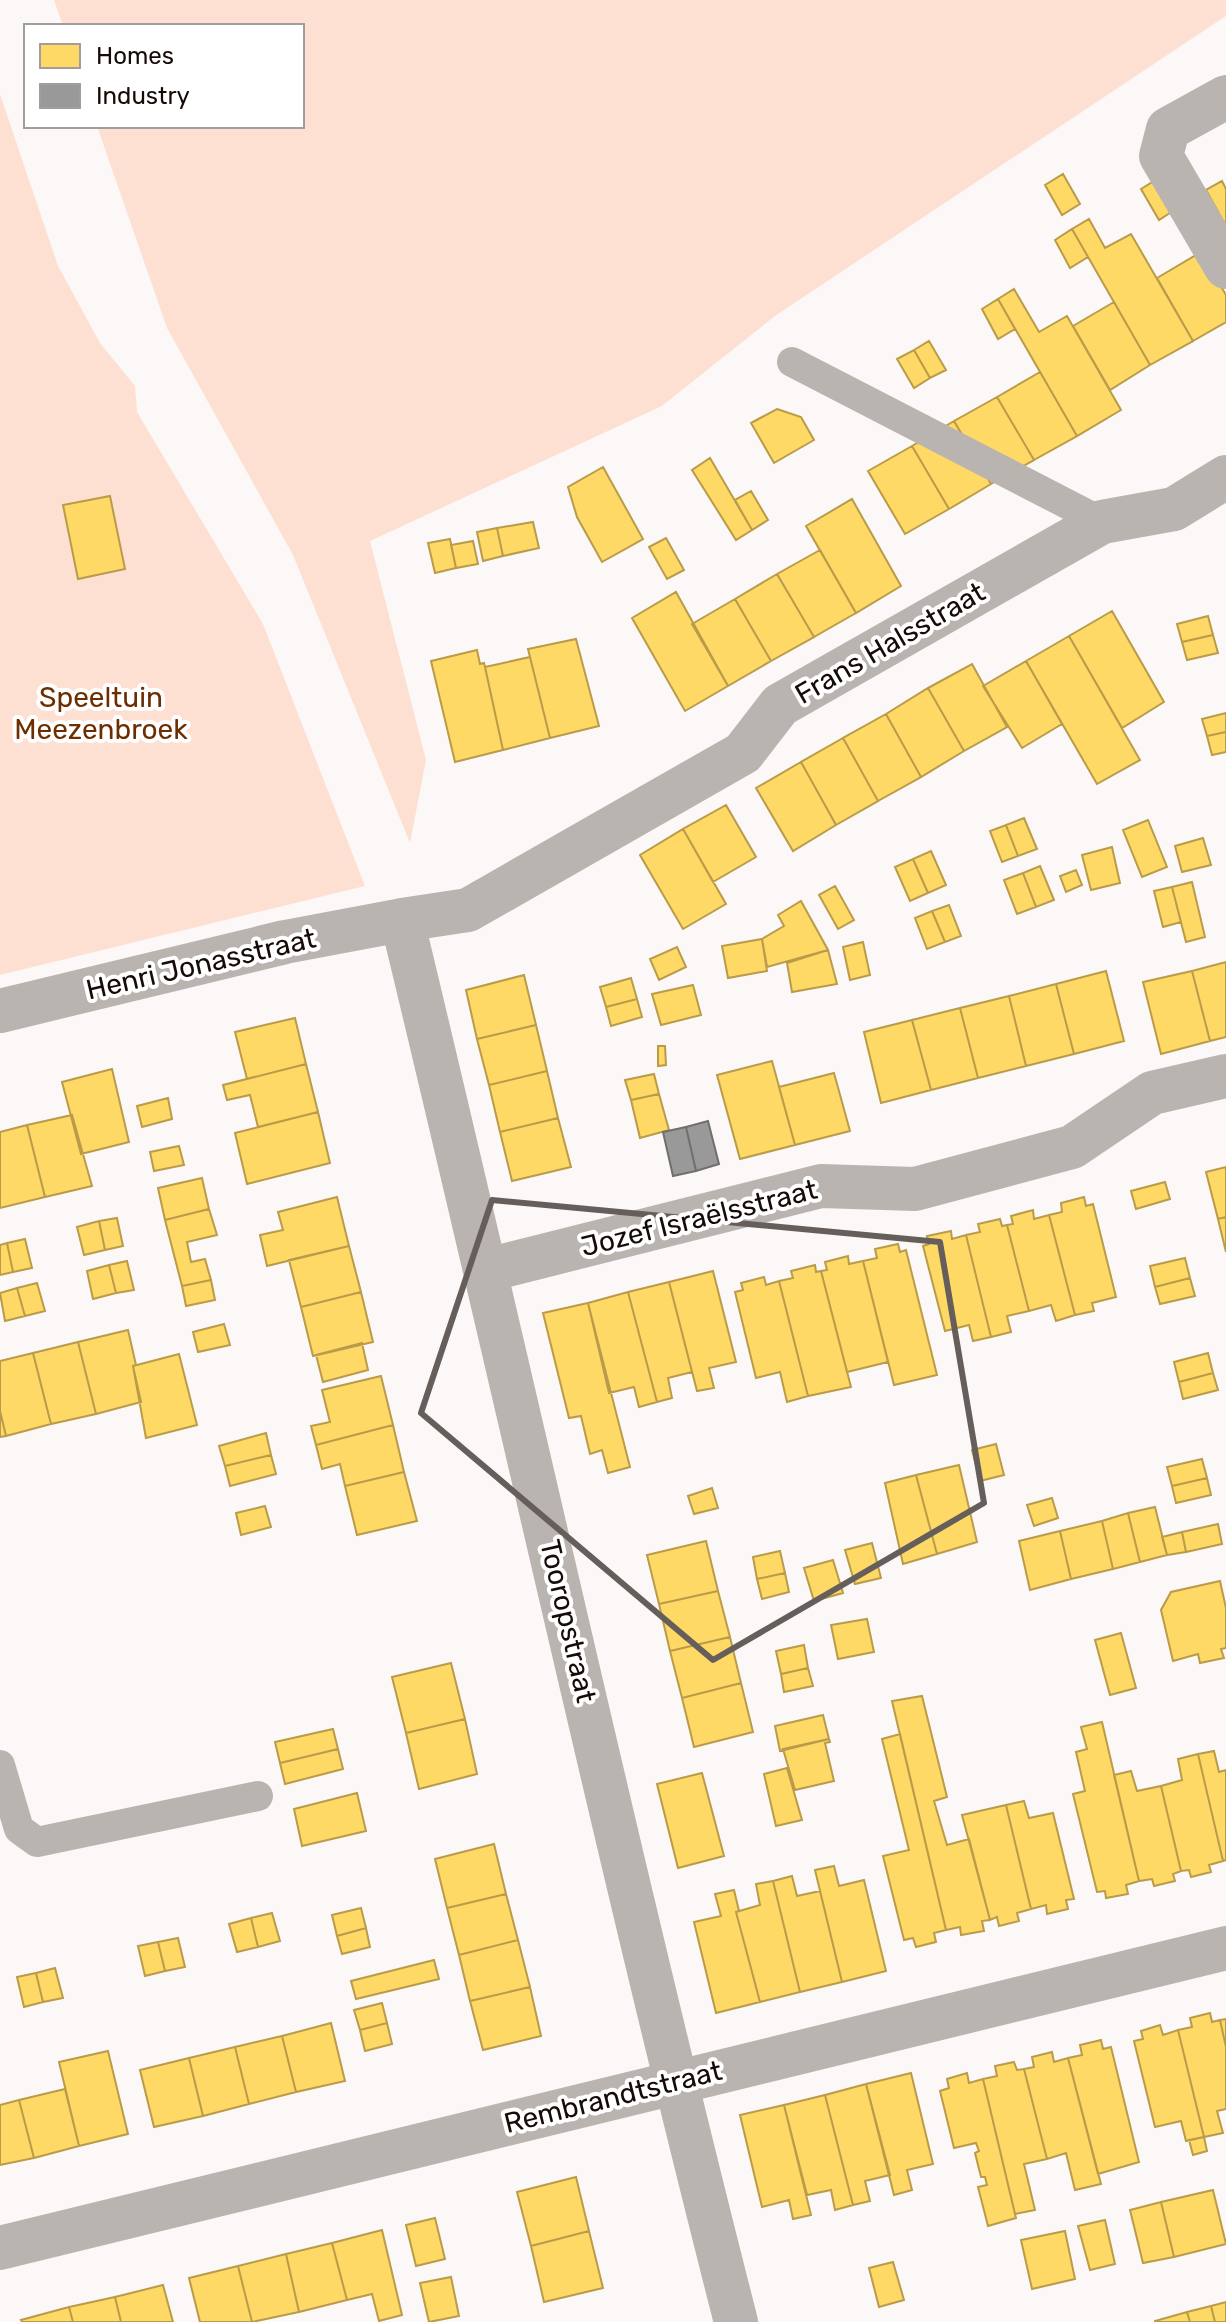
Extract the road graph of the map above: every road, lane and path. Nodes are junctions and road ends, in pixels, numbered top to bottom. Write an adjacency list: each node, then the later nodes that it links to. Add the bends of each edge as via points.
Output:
1 (1226, 97): 2 (street, via 1168,129 1161,156)
2 (1226, 267)
3 (792, 362): 5 (lane)
4 (1226, 477): 5 (street, Frans Halsstraat, via 1174,509)
5 (1102, 522): 6 (street, Frans Halsstraat, via 780,705 743,753 495,895 468,910)
6 (402, 920): 7 (street, Henri Jonasstraat, via 285,942); 9 (street, Tooropstraat)
7 (0, 1011)
8 (1226, 1076): 9 (street, Jozef Israëlsstraat, via 1152,1093 1072,1147 915,1189 821,1186)
9 (487, 1270): 13 (street, Tooropstraat)
10 (0, 1765): 11 (lane, via 19,1829 37,1842)
11 (258, 1796)
12 (1226, 1948): 13 (street, Rembrandtstraat)
13 (675, 2082): 14 (street, Rembrandtstraat); 15 (street, Tooropstraat)
14 (0, 2248)
15 (736, 2322)

